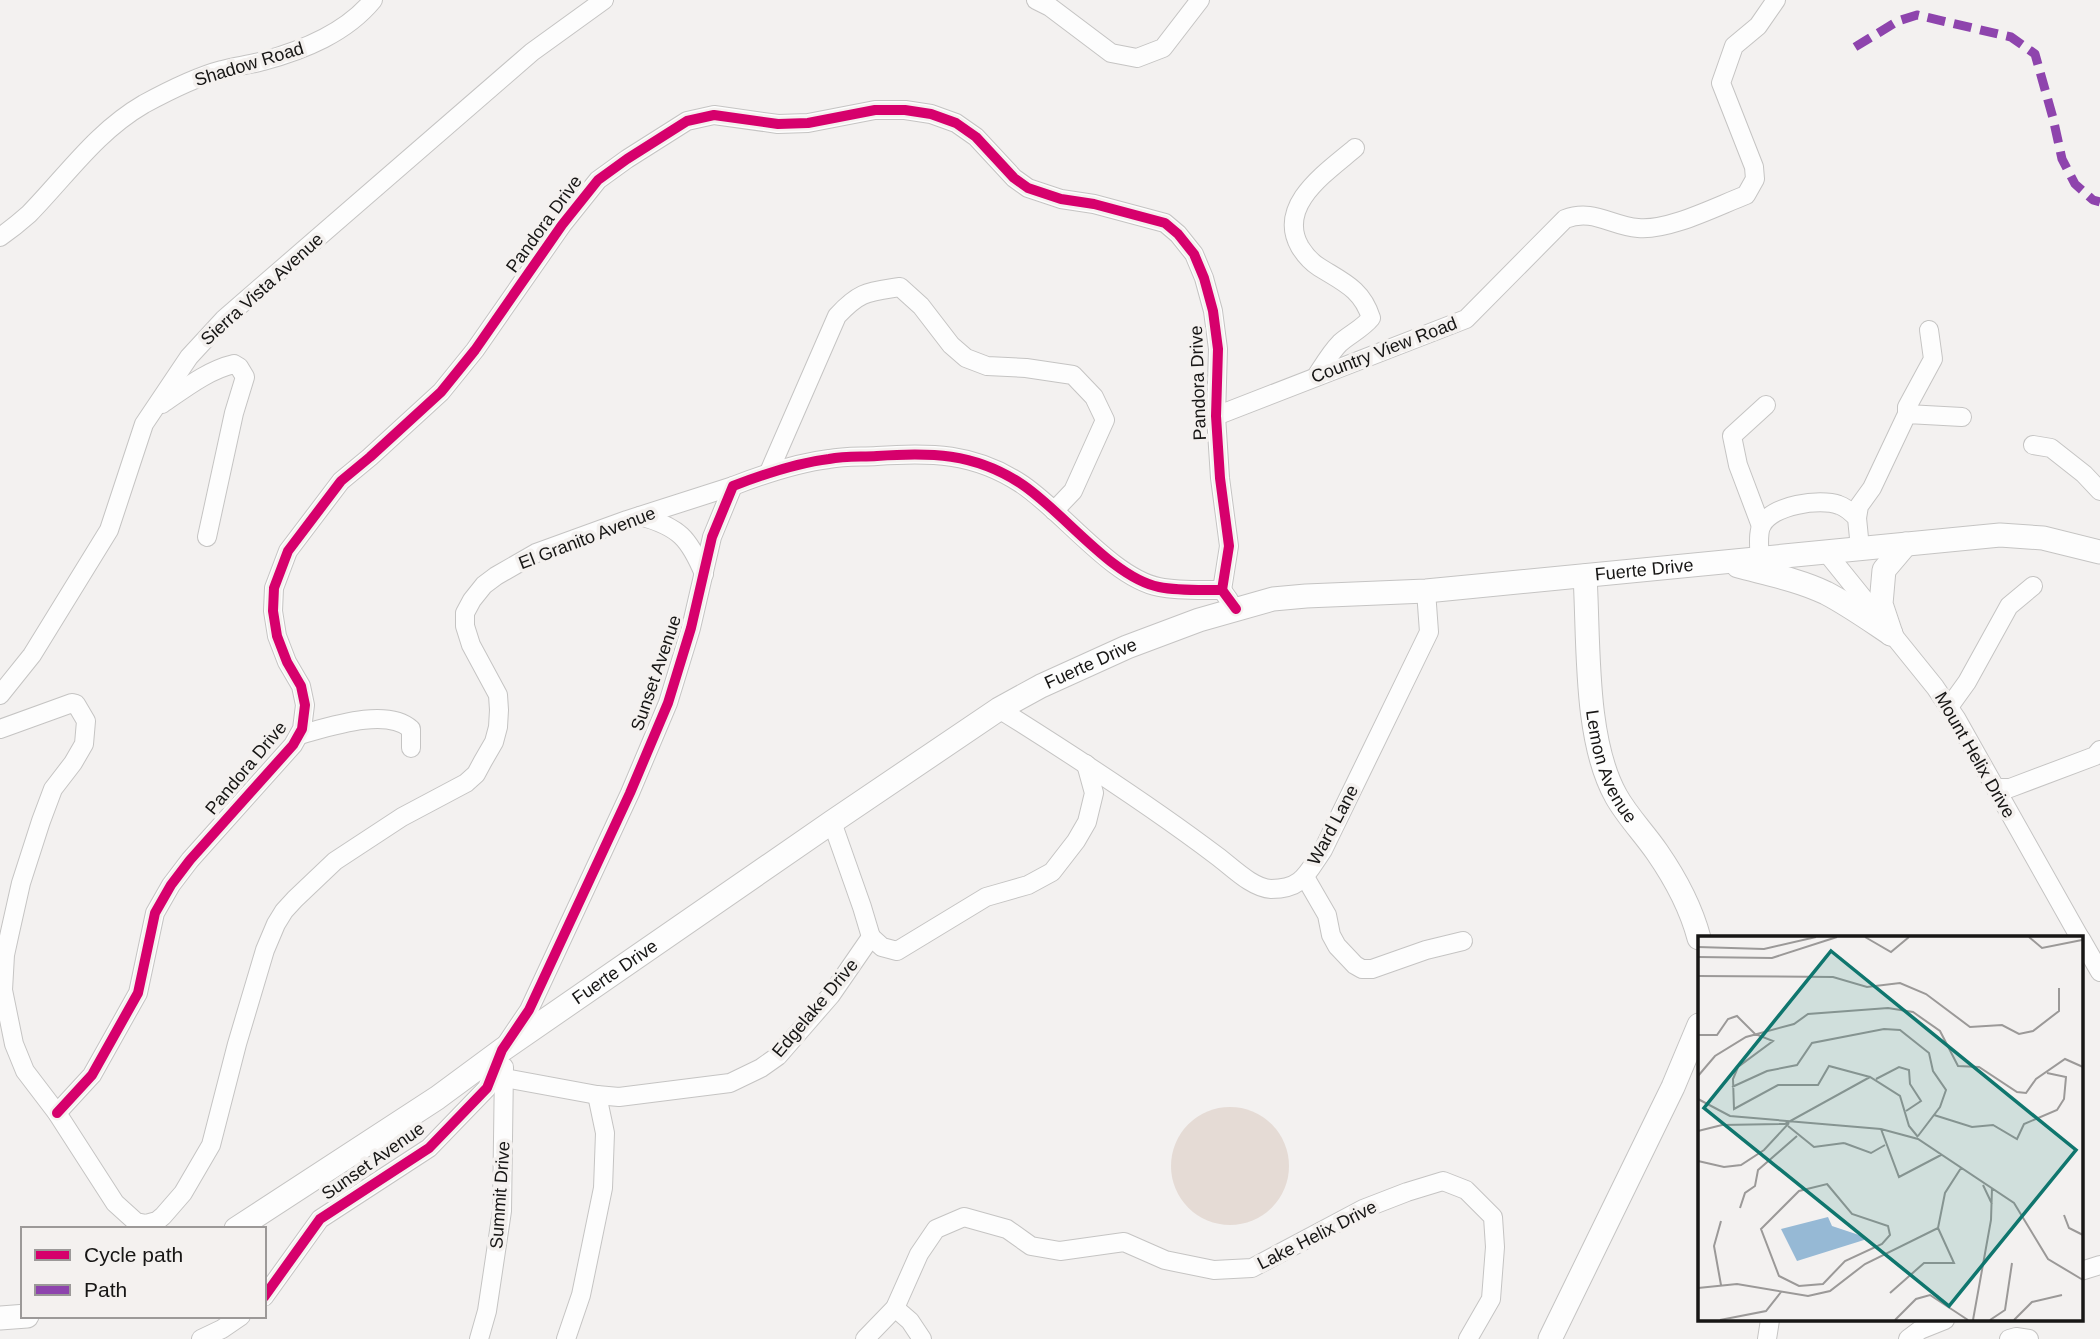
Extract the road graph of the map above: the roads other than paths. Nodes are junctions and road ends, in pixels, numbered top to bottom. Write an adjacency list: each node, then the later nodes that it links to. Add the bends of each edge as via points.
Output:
1 (373, 0): 7 (street, Shadow Road, via 337,32 313,45 192,80 114,123 27,215)
2 (604, 0): 11 (street, Sierra Vista Avenue, via 532,52 225,319 189,357)
3 (1036, 0): 4 (street, via 1111,53 1137,58 1163,48)
4 (1200, 0)
5 (1776, 0): 9 (street, Country View Road, via 1758,26 1734,46 1721,83 1754,167 1755,180 1746,195 1661,227 1637,228 1577,214 1564,219 1466,319)
6 (1355, 148): 9 (street, via 1312,186 1293,222 1303,252 1357,291 1371,318 1331,353)
7 (0, 237)
8 (1929, 330): 12 (street, via 1933,359)
9 (1317, 375): 13 (street, Country View Road)
10 (1766, 405): 22 (street, via 1732,436)
11 (153, 410): 23 (street, via 217,369 234,364 245,377); 36 (street, Sierra Vista Avenue, via 144,424 109,530 32,655)
12 (1907, 414): 14 (street); 21 (street)
13 (1216, 416): 34 (street, Pandora Drive, via 1229,546); 40 (street, Pandora Drive, via 1218,349 1213,311 1194,254 1165,223 1028,188 976,137 931,114 875,110 778,124 714,115 687,121 598,180 441,392 341,481 288,551 274,588 273,611 277,636 305,705)
14 (1962, 416)
15 (2033, 445): 18 (street, via 2052,448)
16 (769, 472): 17 (street); 19 (street, via 829,459 944,455 999,471); 19 (street, via 837,316 865,292 900,287 965,358 987,366 1073,375 1094,397 1105,420 1073,491)
17 (733, 486): 20 (street, El Granito Avenue); 30 (street, Sunset Avenue, via 716,526)
18 (2100, 491)
19 (1054, 511): 34 (street, via 1134,578 1157,587)
20 (640, 516): 30 (street, via 679,532); 57 (street, El Granito Avenue, via 536,553 496,576 472,600 465,626 498,695 496,734 484,761 467,783 402,817 335,862 276,924 237,1044 211,1146 183,1193 157,1221 136,1222 119,1208)
21 (1857, 518): 22 (street, via 1839,505 1821,503 1784,508); 25 (street)
22 (1761, 526): 28 (street)
23 (207, 537)
24 (1906, 544): 25 (main road, Fuerte Drive); 27 (main road, Fuerte Drive, via 2000,535 2043,538); 35 (main road, via 1884,570 1881,604)
25 (1860, 548): 26 (main road, Fuerte Drive)
26 (1826, 552): 28 (main road, Fuerte Drive); 35 (street, Mount Helix Drive)
27 (2100, 552)
28 (1759, 558): 29 (main road, Fuerte Drive)
29 (1721, 562): 31 (main road, Fuerte Drive); 35 (main road, via 1826,593)
30 (704, 574): 54 (street, Sunset Avenue, via 668,703 649,748 529,1010)
31 (1585, 576): 33 (main road, Fuerte Drive); 47 (main road, Lemon Avenue, via 1594,723 1606,772 1616,796 1669,870)
32 (2033, 586): 37 (street, via 2008,606)
33 (1426, 591): 34 (main road, Fuerte Drive); 46 (street, Ward Lane, via 1429,632)
34 (1229, 599): 38 (main road, Fuerte Drive)
35 (1891, 634): 37 (street, Mount Helix Drive)
36 (0, 695)
37 (1949, 707): 44 (street, Mount Helix Drive)
38 (999, 709): 43 (street, Ward Lane); 45 (main road, Fuerte Drive)
39 (0, 729): 57 (street, via 72,703 86,720 83,744 53,789 21,884 3,990 14,1044 25,1071)
40 (299, 735): 41 (street, via 361,720 389,719 411,729); 57 (street, Pandora Drive, via 171,885 155,913 138,993 92,1075)
41 (411, 748)
42 (2100, 750): 44 (street, via 2095,756 2010,788)
43 (1086, 764): 46 (street, Ward Lane, via 1251,882 1269,889 1296,885); 49 (street, via 1094,793 1087,822 1052,872 1028,885 986,897 897,951 882,947)
44 (1996, 788): 48 (street, Mount Helix Drive)
45 (832, 822): 49 (street); 54 (main road, Fuerte Drive)
46 (1305, 877): 50 (street, via 1327,915 1337,946 1362,969)
47 (1698, 936)
48 (2078, 936)
49 (871, 937): 56 (street, Edgelake Drive, via 831,995 778,1056 761,1068 730,1083 619,1097)
50 (1463, 941)
51 (2082, 942): 52 (street, Mount Helix Drive)
52 (2100, 972)
53 (1698, 1027): 73 (main road)
54 (502, 1050): 55 (street, Summit Drive); 58 (main road, Fuerte Drive, via 437,1098); 61 (street, Sunset Avenue, via 488,1088 429,1148 320,1219)
55 (505, 1079): 56 (street, Edgelake Drive); 68 (street, Summit Drive, via 502,1211)
56 (597, 1095): 69 (street, via 605,1133 603,1188 581,1295)
57 (57, 1113)
58 (239, 1227)
59 (2100, 1265): 60 (street)
60 (2082, 1271)
61 (266, 1294)
62 (895, 1308): 70 (street, Lake Helix Drive); 71 (street); 72 (street, Lake Helix Drive, via 936,1228 964,1217 1006,1229 1031,1246 1060,1251 1124,1242 1165,1260 1214,1270 1252,1268 1363,1209 1443,1181 1466,1190 1493,1217 1491,1299)
63 (21, 1316): 64 (main road)
64 (0, 1318)
65 (238, 1318): 67 (street)
66 (1940, 1322): 74 (street)
67 (201, 1339)
68 (479, 1339)
69 (566, 1339)
70 (865, 1339)
71 (922, 1339)
72 (1468, 1339)
73 (1550, 1339)
74 (1908, 1339)
75 (2009, 1339): 76 (street)
76 (2028, 1339)

